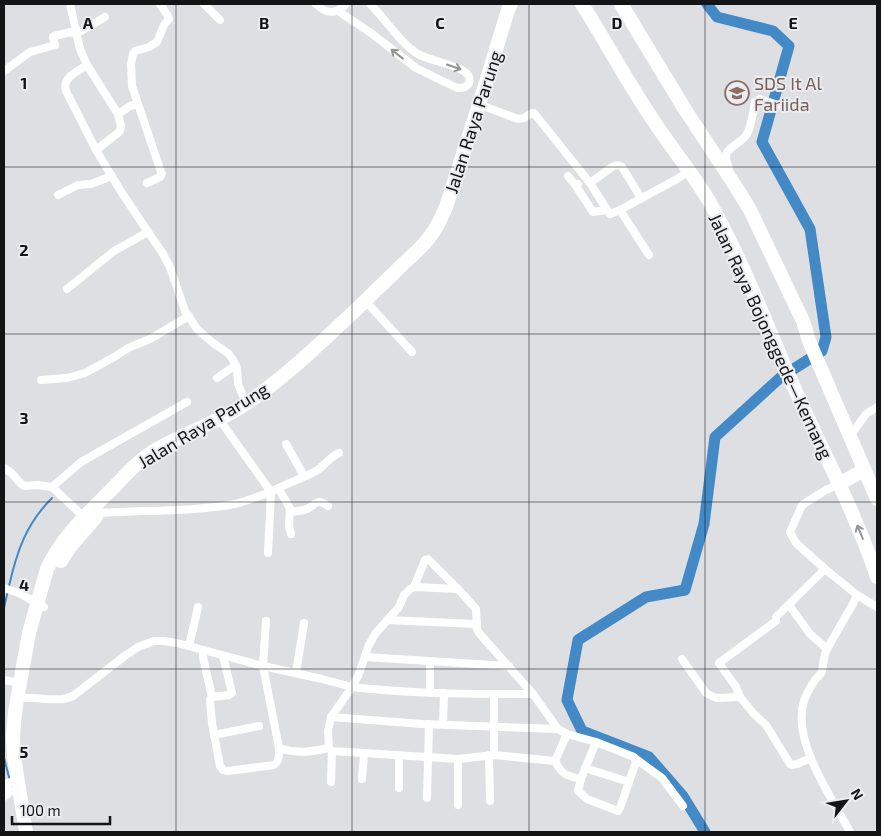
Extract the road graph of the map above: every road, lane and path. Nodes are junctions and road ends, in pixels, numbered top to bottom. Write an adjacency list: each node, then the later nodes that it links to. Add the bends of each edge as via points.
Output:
1 (70, 4): 14 (street)
2 (160, 4): 21 (street, via 169,18 159,39 133,54 132,86)
3 (204, 4): 13 (street)
4 (316, 4): 11 (street, via 322,10)
5 (346, 4): 11 (street)
6 (370, 4): 15 (street)
7 (511, 4): 20 (highway, Jalan Raya Parung)
8 (519, 4): 20 (highway, Jalan Raya Parung)
9 (582, 4): 26 (highway, Jalan Raya Bojonggede—Kemang, via 653,120)
10 (621, 4): 27 (highway, Jalan Raya Bojonggede—Kemang)
11 (338, 11): 17 (street, one-way to 11)
12 (105, 17): 14 (street)
13 (220, 20)
14 (76, 34): 16 (street); 18 (street, via 54,36 55,45 30,52)
15 (421, 56): 17 (street); 19 (street, one-way to 19, via 463,70)
16 (87, 65): 24 (street); 25 (street, via 67,79 65,88)
17 (416, 68): 19 (street, via 457,88 467,86)
18 (4, 71)
19 (469, 81): 20 (street)
20 (488, 91): 23 (highway, Jalan Raya Parung); 47 (highway, Jalan Raya Parung, via 446,207 431,236 306,356)
21 (138, 104): 24 (street); 31 (street, via 162,174)
22 (784, 107): 27 (street, via 760,99 755,102 746,136 726,154 729,168)
23 (486, 108): 30 (street, via 518,120 534,113); 40 (highway, Jalan Raya Parung, via 466,172 437,239)
24 (118, 114): 25 (street, via 120,131)
25 (96, 150): 28 (street)
26 (690, 170): 34 (street); 56 (highway, Jalan Raya Bojonggede—Kemang, via 734,249)
27 (726, 172): 50 (highway, Jalan Raya Bojonggede—Kemang, via 758,227 803,321)
28 (112, 176): 33 (street); 37 (street)
29 (568, 176): 32 (street)
30 (588, 181): 32 (street); 34 (street, via 620,165); 35 (street)
31 (147, 183)
32 (576, 186): 35 (street, via 593,212)
33 (58, 195)
34 (641, 198): 36 (street)
35 (606, 210): 36 (street, via 610,214)
36 (620, 210): 38 (street)
37 (148, 232): 39 (street, via 114,251); 41 (street, via 170,268)
38 (649, 255)
39 (67, 289)
40 (370, 306): 42 (street); 49 (highway, Jalan Raya Parung, via 282,386 243,415)
41 (189, 316): 43 (street, via 197,329 228,353); 45 (street, via 86,373)
42 (412, 352)
43 (237, 367): 44 (street); 47 (street, via 238,384)
44 (217, 378)
45 (41, 380)
46 (187, 402): 57 (street, via 81,462)
47 (246, 403): 49 (highway, Jalan Raya Parung)
48 (877, 407): 50 (street, via 866,414)
49 (222, 423): 58 (street); 62 (highway, Jalan Raya Parung, via 143,470); 63 (highway, Jalan Raya Parung, via 160,447 146,456)
50 (850, 436): 54 (highway, Jalan Raya Bojonggede—Kemang)
51 (286, 444): 55 (street)
52 (339, 453): 55 (street, via 318,470)
53 (4, 468): 57 (street, via 24,486 38,485)
54 (864, 470): 56 (highway); 59 (highway, Jalan Raya Bojonggede—Kemang)
55 (304, 476): 58 (street)
56 (839, 484): 66 (street, via 802,505 790,532 796,543); 67 (highway, Jalan Raya Bojonggede—Kemang, one-way to 56)
57 (55, 490): 63 (street)
58 (275, 490): 61 (street); 62 (street, via 221,506); 65 (street)
59 (877, 498)
60 (328, 506): 61 (street, via 316,502 307,509)
61 (290, 512): 64 (street)
62 (100, 513): 72 (highway, Jalan Raya Parung, via 70,547)
63 (84, 517): 72 (highway, Jalan Raya Parung, via 51,560)
64 (291, 534)
65 (268, 553)
66 (825, 568): 71 (street); 73 (street)
67 (877, 577)
68 (414, 586): 70 (street); 70 (street, via 428,559); 76 (street, via 406,592 399,607)
69 (7, 589): 72 (street)
70 (458, 589): 79 (street, via 476,609)
71 (857, 595): 75 (street); 81 (street)
72 (41, 604): 91 (highway, Jalan Raya Parung, via 29,633); 99 (highway, Jalan Raya Parung)
73 (788, 606): 81 (street, via 810,634); 98 (street, via 776,621 719,663)
74 (198, 607): 80 (street)
75 (877, 607)
76 (387, 620): 79 (street); 84 (street, via 375,634)
77 (266, 622): 87 (street)
78 (304, 622): 89 (street)
79 (476, 624): 88 (street, via 479,633)
80 (189, 646): 82 (street); 99 (street, via 163,641 145,644 73,696 60,700)
81 (827, 649): 115 (street, via 822,672 804,700 801,713)
82 (204, 650): 83 (street); 97 (street)
83 (224, 656): 87 (street); 97 (street, via 232,693)
84 (365, 657): 86 (street); 92 (street)
85 (682, 660): 98 (street, via 706,692 716,698)
86 (430, 662): 88 (street); 93 (street)
87 (263, 666): 89 (street); 109 (street)
88 (509, 666): 96 (street)
89 (296, 673): 92 (street)
90 (4, 680): 91 (street)
91 (20, 683): 122 (highway, Jalan Raya Parung, via 13,736)
92 (352, 687): 93 (street); 100 (street)
93 (430, 693): 94 (street)
94 (444, 693): 95 (street); 102 (street)
95 (494, 694): 96 (street); 104 (street)
96 (533, 694): 105 (street)
97 (212, 697): 107 (street)
98 (740, 697): 115 (street, via 766,725 791,765)
99 (24, 698): 132 (highway, Jalan Raya Parung, via 19,735 20,758)
100 (331, 717): 101 (street); 110 (street, via 328,731)
101 (429, 724): 102 (street); 114 (street)
102 (443, 724): 104 (street)
103 (259, 726): 107 (street)
104 (494, 726): 105 (street); 112 (street)
105 (558, 729): 106 (street)
106 (567, 734): 108 (street); 118 (street)
107 (214, 735): 109 (street, via 220,766 228,771 274,764 279,758)
108 (596, 742): 117 (street); 119 (street)
109 (279, 748): 110 (street, via 308,752)
110 (330, 750): 111 (street); 123 (street)
111 (364, 754): 113 (street); 120 (street)
112 (492, 755): 116 (street); 118 (street); 128 (street)
113 (399, 756): 114 (street); 125 (street)
114 (428, 757): 116 (street); 127 (street)
115 (811, 758): 133 (street)
116 (458, 759): 129 (street)
117 (636, 759): 124 (street); 130 (street, via 662,778)
118 (555, 761): 121 (street, via 562,773)
119 (585, 768): 121 (street); 124 (street)
120 (362, 779)
121 (581, 779): 124 (street, via 580,793 616,811 620,809)
122 (12, 782): 126 (street, via 6,785 9,793); 131 (highway, Jalan Raya Parung)
123 (331, 782)
124 (629, 782)
125 (398, 788)
126 (4, 797)
127 (427, 798)
128 (490, 801)
129 (458, 805)
130 (683, 806)
131 (26, 832)
132 (33, 832)
133 (850, 832)

